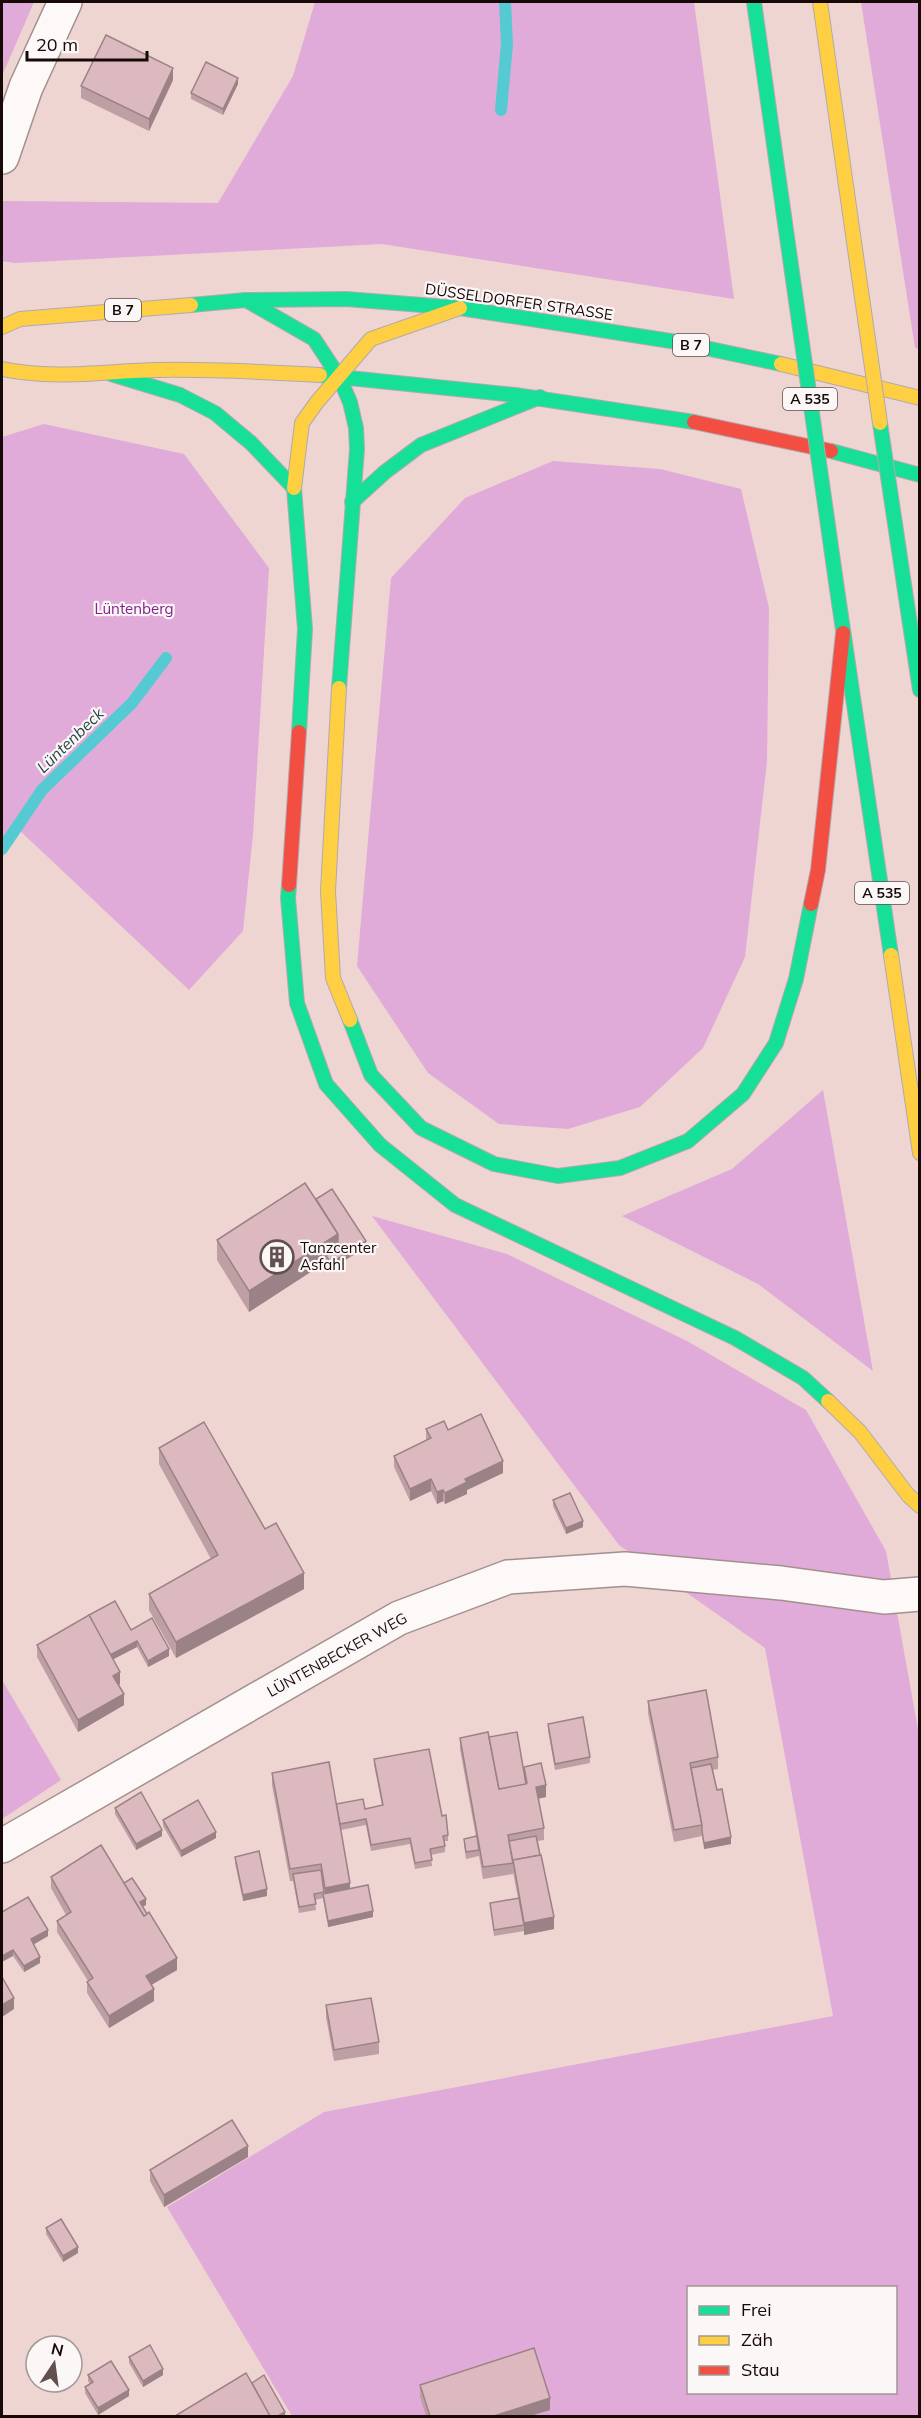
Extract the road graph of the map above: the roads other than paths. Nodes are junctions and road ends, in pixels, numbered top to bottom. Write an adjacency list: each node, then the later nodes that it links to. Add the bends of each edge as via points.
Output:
1 (64, 2): 4 (street, via 26,87)
2 (754, 2): 16 (main road, A 535, bridge)
3 (820, 2): 17 (main road, bridge)
4 (2, 157)
5 (246, 300): 6 (main road, DÜSSELDORFER STRASSE / B 7, via 346,299); 7 (main road, DÜSSELDORFER STRASSE / B 7, via 20,319); 10 (main road, via 315,339)
6 (460, 308): 10 (main road, via 371,339); 12 (main road, DÜSSELDORFER STRASSE / B 7, via 677,342)
7 (2, 327)
8 (2, 369): 9 (main road, via 21,374)
9 (111, 374): 10 (main road, via 159,370); 14 (main road, via 202,405 226,421)
10 (339, 376): 11 (main road); 14 (main road, via 302,423); 15 (main road, via 356,428)
11 (540, 397): 13 (main road, via 668,417); 15 (main road, via 421,445)
12 (920, 398)
13 (920, 475)
14 (294, 488): 19 (main road, via 305,629 288,898 297,1003 326,1084 380,1145 455,1206 725,1333 803,1378 860,1432)
15 (352, 502): 16 (main road, via 328,891 333,978 371,1075 421,1128 494,1164 558,1176 620,1168 688,1141 743,1094 771,1052 796,979 818,870)
16 (843, 633): 18 (main road, A 535)
17 (920, 690)
18 (920, 1153)
19 (920, 1506)
20 (920, 1594): 21 (street, LÜNTENBECKER WEG, via 885,1597 625,1569 508,1577 399,1618)
21 (2, 1846)

